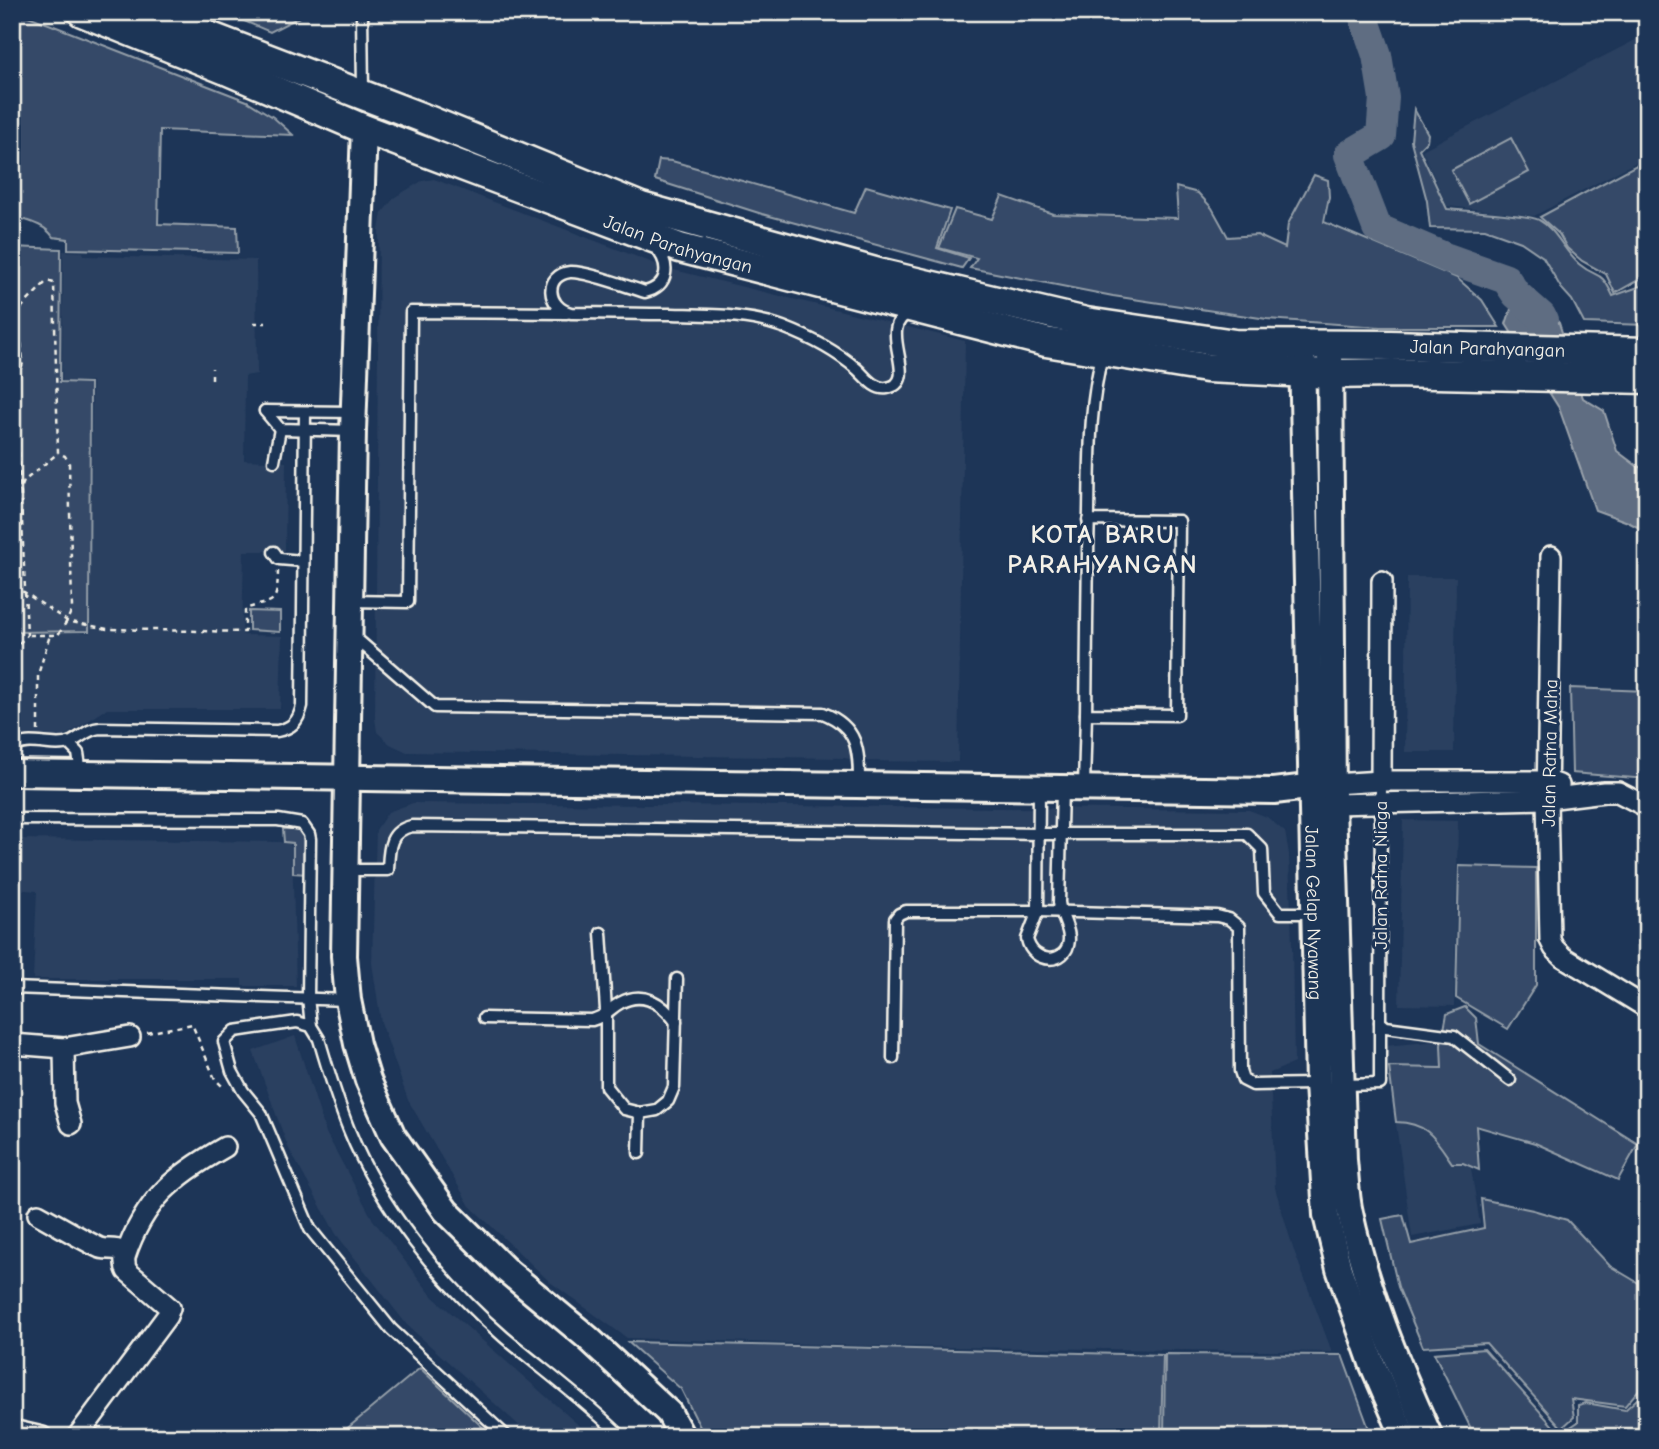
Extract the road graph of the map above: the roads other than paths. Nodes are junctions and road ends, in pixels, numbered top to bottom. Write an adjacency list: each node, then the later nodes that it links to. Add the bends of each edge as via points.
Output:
1 (82, 12): 5 (main road, Jalan Parahyangan)
2 (146, 12): 4 (main road, Jalan Parahyangan)
3 (362, 12): 4 (lane)
4 (363, 94): 6 (main road, Jalan Parahyangan)
5 (364, 129): 6 (main road, Jalan Parahyangan); 17 (street)
6 (637, 219): 7 (main road, Jalan Parahyangan, via 680,248); 8 (lane, via 665,260 660,284 645,292 576,273 562,274 553,284 551,297 558,308); 9 (main road, Jalan Parahyangan, via 1086,321 1235,344)
7 (918, 310): 8 (lane, via 905,314 896,332 902,375 894,385 882,388 841,357 781,326 729,315); 11 (main road, Jalan Parahyangan)
8 (571, 313): 26 (lane, via 411,312 408,602)
9 (1301, 346): 10 (main road, Jalan Parahyangan); 14 (street)
10 (1330, 346): 13 (main road, Jalan Parahyangan, via 1453,347); 15 (street)
11 (1103, 352): 14 (main road, Jalan Parahyangan, via 1206,368); 21 (lane, via 1092,406)
12 (1647, 352): 13 (main road, Jalan Parahyangan)
13 (1629, 370): 15 (main road, Jalan Parahyangan)
14 (1303, 374): 15 (main road, Jalan Parahyangan); 38 (street, Jalan Gelap Nyawang)
15 (1331, 374): 38 (street, Jalan Gelap Nyawang)
16 (305, 412): 17 (lane); 18 (lane, via 265,411); 19 (lane)
17 (354, 421): 19 (lane); 26 (street)
18 (279, 429): 19 (lane); 20 (lane)
19 (305, 430): 24 (lane)
20 (274, 461)
21 (1088, 520): 28 (lane); 28 (lane, via 1179,521 1177,715)
22 (276, 555): 24 (lane)
23 (1551, 556): 37 (street, Jalan Ratna Maha)
24 (303, 561): 29 (lane, via 302,706 290,728 100,728)
25 (1382, 580): 34 (street, Jalan Ratna Niaga)
26 (350, 601): 27 (street)
27 (349, 633): 33 (street); 35 (lane, via 435,707 823,713 840,721 852,735)
28 (1086, 714): 36 (lane)
29 (68, 743): 30 (lane, via 19,744); 32 (lane, via 78,753)
30 (12, 749)
31 (12, 773): 32 (street)
32 (81, 774): 33 (street)
33 (346, 777): 35 (street); 44 (street)
34 (1381, 781): 37 (street); 38 (street); 39 (lane, Jalan Ratna Niaga)
35 (859, 783): 36 (street)
36 (1062, 786): 38 (street); 42 (lane); 43 (lane)
37 (1548, 790): 39 (street); 40 (street, via 1618,792); 53 (street, Jalan Ratna Maha, via 1550,940 1563,957)
38 (1322, 794): 39 (street); 47 (street, Jalan Gelap Nyawang); 64 (street, Jalan Gelap Nyawang)
39 (1380, 801): 57 (lane, Jalan Ratna Niaga)
40 (1647, 807)
41 (12, 819): 51 (lane, via 278,820 302,824 310,839)
42 (1039, 834): 43 (lane); 44 (lane, via 412,827 401,830 391,841 388,870); 45 (lane)
43 (1062, 834): 46 (lane); 47 (lane, via 1247,834 1262,849 1264,893 1280,913)
44 (345, 870): 52 (street)
45 (1038, 911): 46 (lane); 46 (lane, via 1028,945 1036,955 1048,959 1060,956 1068,945 1068,931); 62 (lane, via 899,914 895,919)
46 (1059, 912): 64 (lane, via 1229,919 1238,927 1240,945 1243,1080 1253,1086)
47 (1315, 913): 64 (street, Jalan Gelap Nyawang)
48 (601, 933): 54 (lane)
49 (677, 979): 56 (lane)
50 (12, 988): 51 (lane)
51 (308, 997): 52 (lane); 58 (lane)
52 (348, 1000): 76 (street, via 368,1080 393,1136 446,1211 669,1413)
53 (1647, 1008)
54 (606, 1016): 55 (lane, via 592,1020); 56 (lane, via 619,1003 653,999); 65 (lane, via 606,1087 624,1109)
55 (484, 1018)
56 (676, 1022): 65 (lane, via 674,1087 657,1110)
57 (1380, 1022): 63 (lane, via 1386,1027 1454,1036); 64 (lane, Jalan Ratna Niaga, via 1380,1084)
58 (311, 1026): 74 (lane, via 297,1022 235,1031 224,1042 232,1072 261,1113 310,1229 391,1329); 75 (lane, via 350,1132 386,1202 415,1242 502,1335)
59 (130, 1037): 61 (street)
60 (12, 1044): 61 (street)
61 (64, 1048): 66 (street, via 65,1103)
62 (893, 1058)
63 (1510, 1080)
64 (1329, 1085): 77 (street, Jalan Gelap Nyawang, via 1326,1215 1371,1363); 78 (street, Jalan Gelap Nyawang, via 1359,1251 1395,1359)
65 (640, 1113): 68 (lane)
66 (71, 1124)
67 (225, 1147): 70 (street, via 173,1180 155,1198)
68 (639, 1153)
69 (38, 1214): 70 (street, via 103,1250 123,1252)
70 (125, 1257): 73 (street, via 127,1271 170,1310)
71 (12, 1430): 72 (street)
72 (42, 1437)
73 (77, 1437)
74 (507, 1437)
75 (622, 1437)
76 (682, 1437)
77 (1404, 1437)
78 (1430, 1437)

